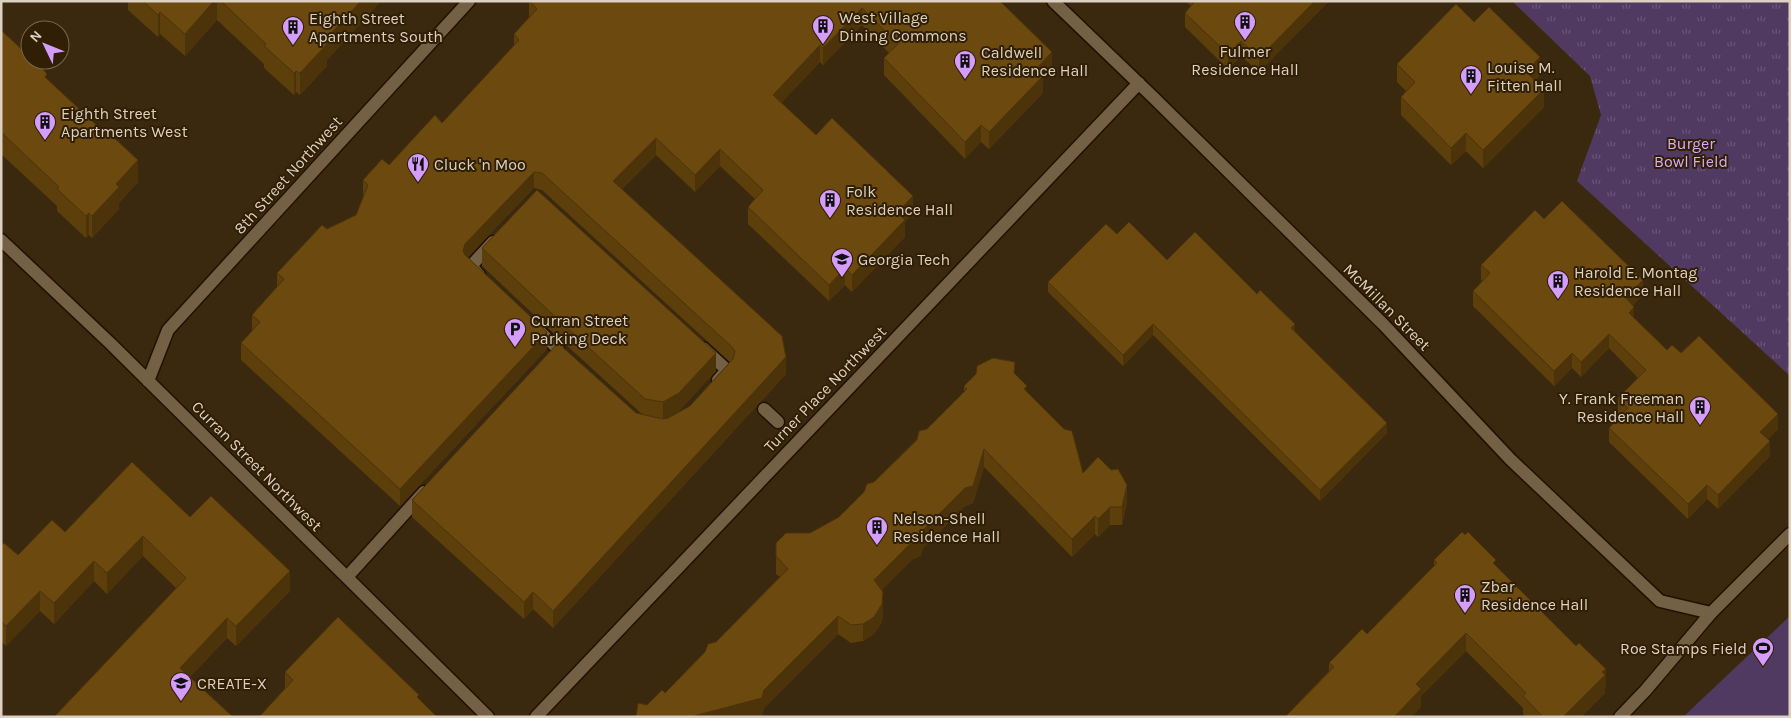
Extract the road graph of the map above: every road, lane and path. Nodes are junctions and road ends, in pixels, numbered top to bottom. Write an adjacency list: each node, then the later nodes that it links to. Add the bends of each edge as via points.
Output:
1 (469, 1): 10 (street, 8th Street Northwest, via 168,330)
2 (1052, 1): 3 (street, McMillan Street)
3 (1138, 83): 17 (street, McMillan Street, via 1384,325 1510,459 1660,600); 19 (street, Turner Place Northwest)
4 (504, 231): 6 (street, via 470,266)
5 (1, 240): 10 (street, Curran Street Northwest)
6 (491, 285)
7 (525, 317): 9 (street)
8 (690, 336): 11 (street, via 727,370)
9 (558, 353)
10 (148, 381): 16 (street, Curran Street Northwest)
11 (708, 390)
12 (764, 408): 13 (street)
13 (778, 422)
14 (432, 483): 16 (street)
15 (1790, 534): 17 (street)
16 (347, 577): 18 (street, Curran Street Northwest)
17 (1711, 613): 20 (street)
18 (488, 717)
19 (536, 717)
20 (1620, 717)

